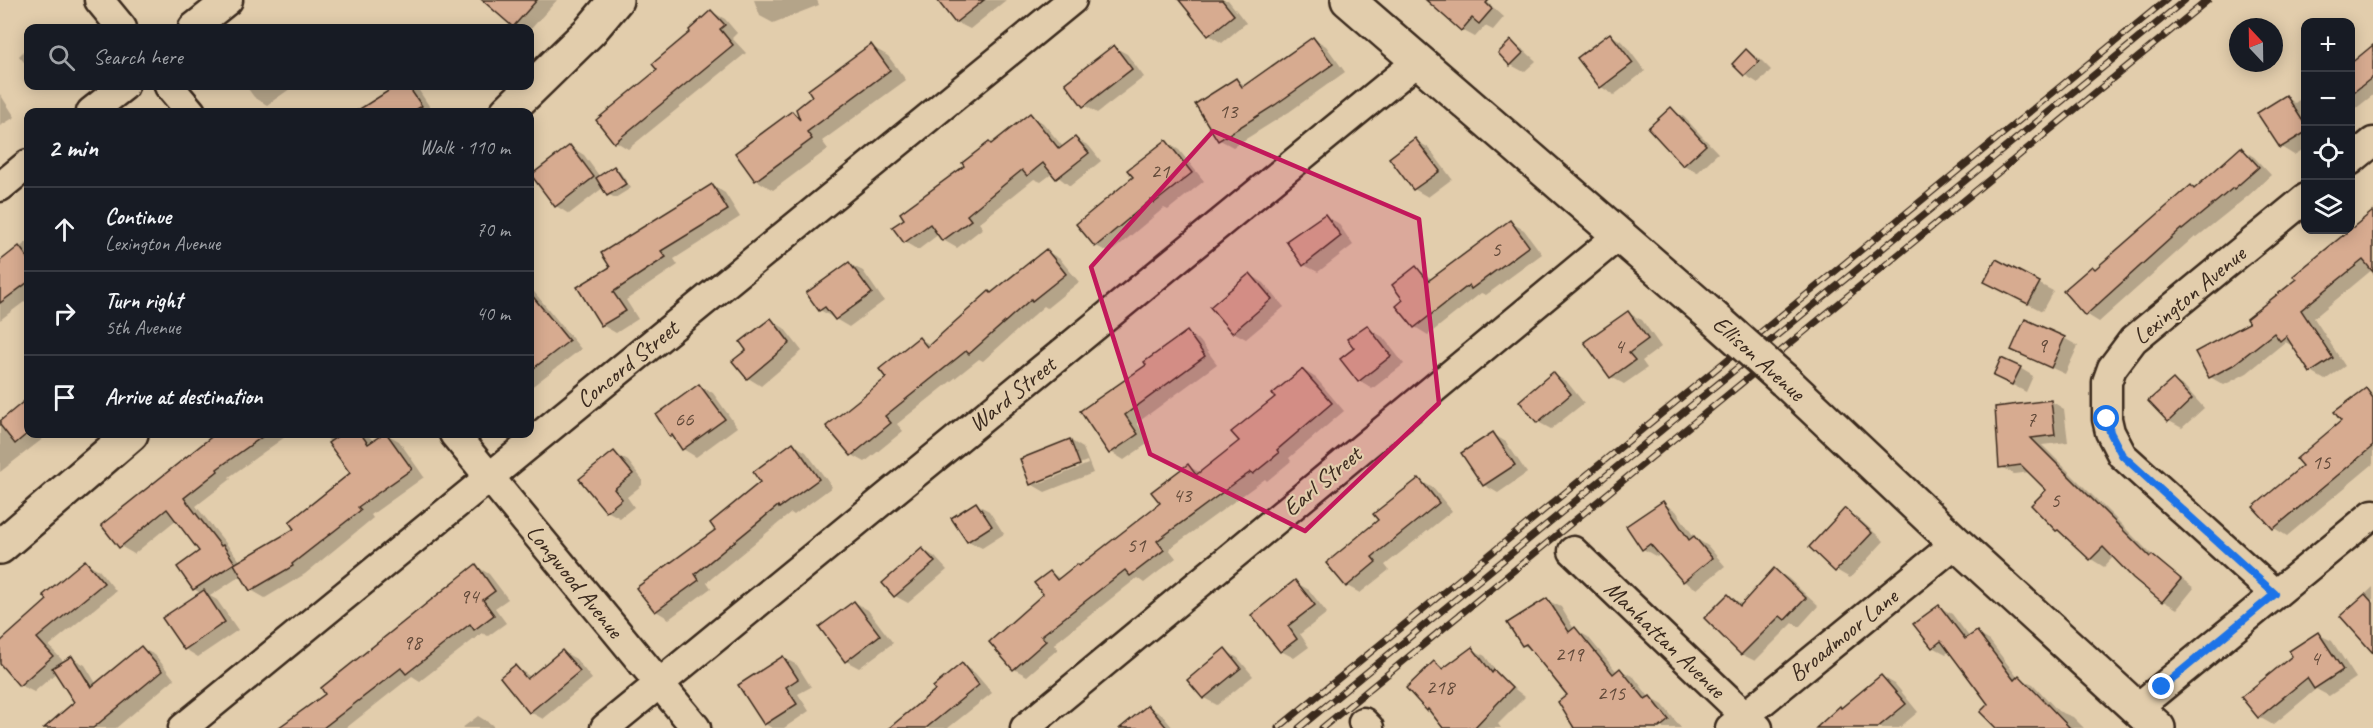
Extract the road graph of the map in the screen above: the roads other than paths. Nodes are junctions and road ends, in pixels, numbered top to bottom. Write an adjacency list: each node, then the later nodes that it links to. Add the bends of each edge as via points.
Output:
1 (99, 0): 6 (street)
2 (228, 0): 7 (street)
3 (616, 0): 9 (street)
4 (1072, 0): 24 (street, Concord Street)
5 (1348, 0): 8 (street, Ellison Avenue)
6 (119, 24)
7 (198, 24)
8 (1418, 61): 21 (street, Ellison Avenue); 30 (street, Ward Street)
9 (534, 86)
10 (119, 90): 13 (street)
11 (172, 90): 14 (street)
12 (530, 90): 15 (street)
13 (96, 108)
14 (188, 108)
15 (511, 108)
16 (2373, 142): 17 (street)
17 (2355, 157)
18 (24, 167): 19 (street)
19 (0, 187)
20 (2301, 202): 29 (street, Lexington Avenue, via 2133,340 2112,368 2107,382 2107,419 2122,455)
21 (1619, 235): 26 (street, Ellison Avenue, bridge, via 1785,381); 36 (street, Earl Street)
22 (126, 438): 27 (street)
23 (457, 438): 24 (street, Longwood Avenue)
24 (490, 477): 30 (street, Longwood Avenue); 33 (street, Concord Street)
25 (2373, 514): 29 (street)
26 (1956, 543): 31 (street, Ellison Avenue); 32 (street, Broadmoor Lane)
27 (0, 547)
28 (1573, 551): 32 (street, Manhattan Avenue)
29 (2275, 594): 31 (street)
30 (659, 683): 34 (street, Ward Street); 35 (street, Longwood Avenue)
31 (2148, 718)
32 (1744, 724)
33 (183, 728)
34 (605, 728)
35 (696, 728)
36 (1025, 728)

